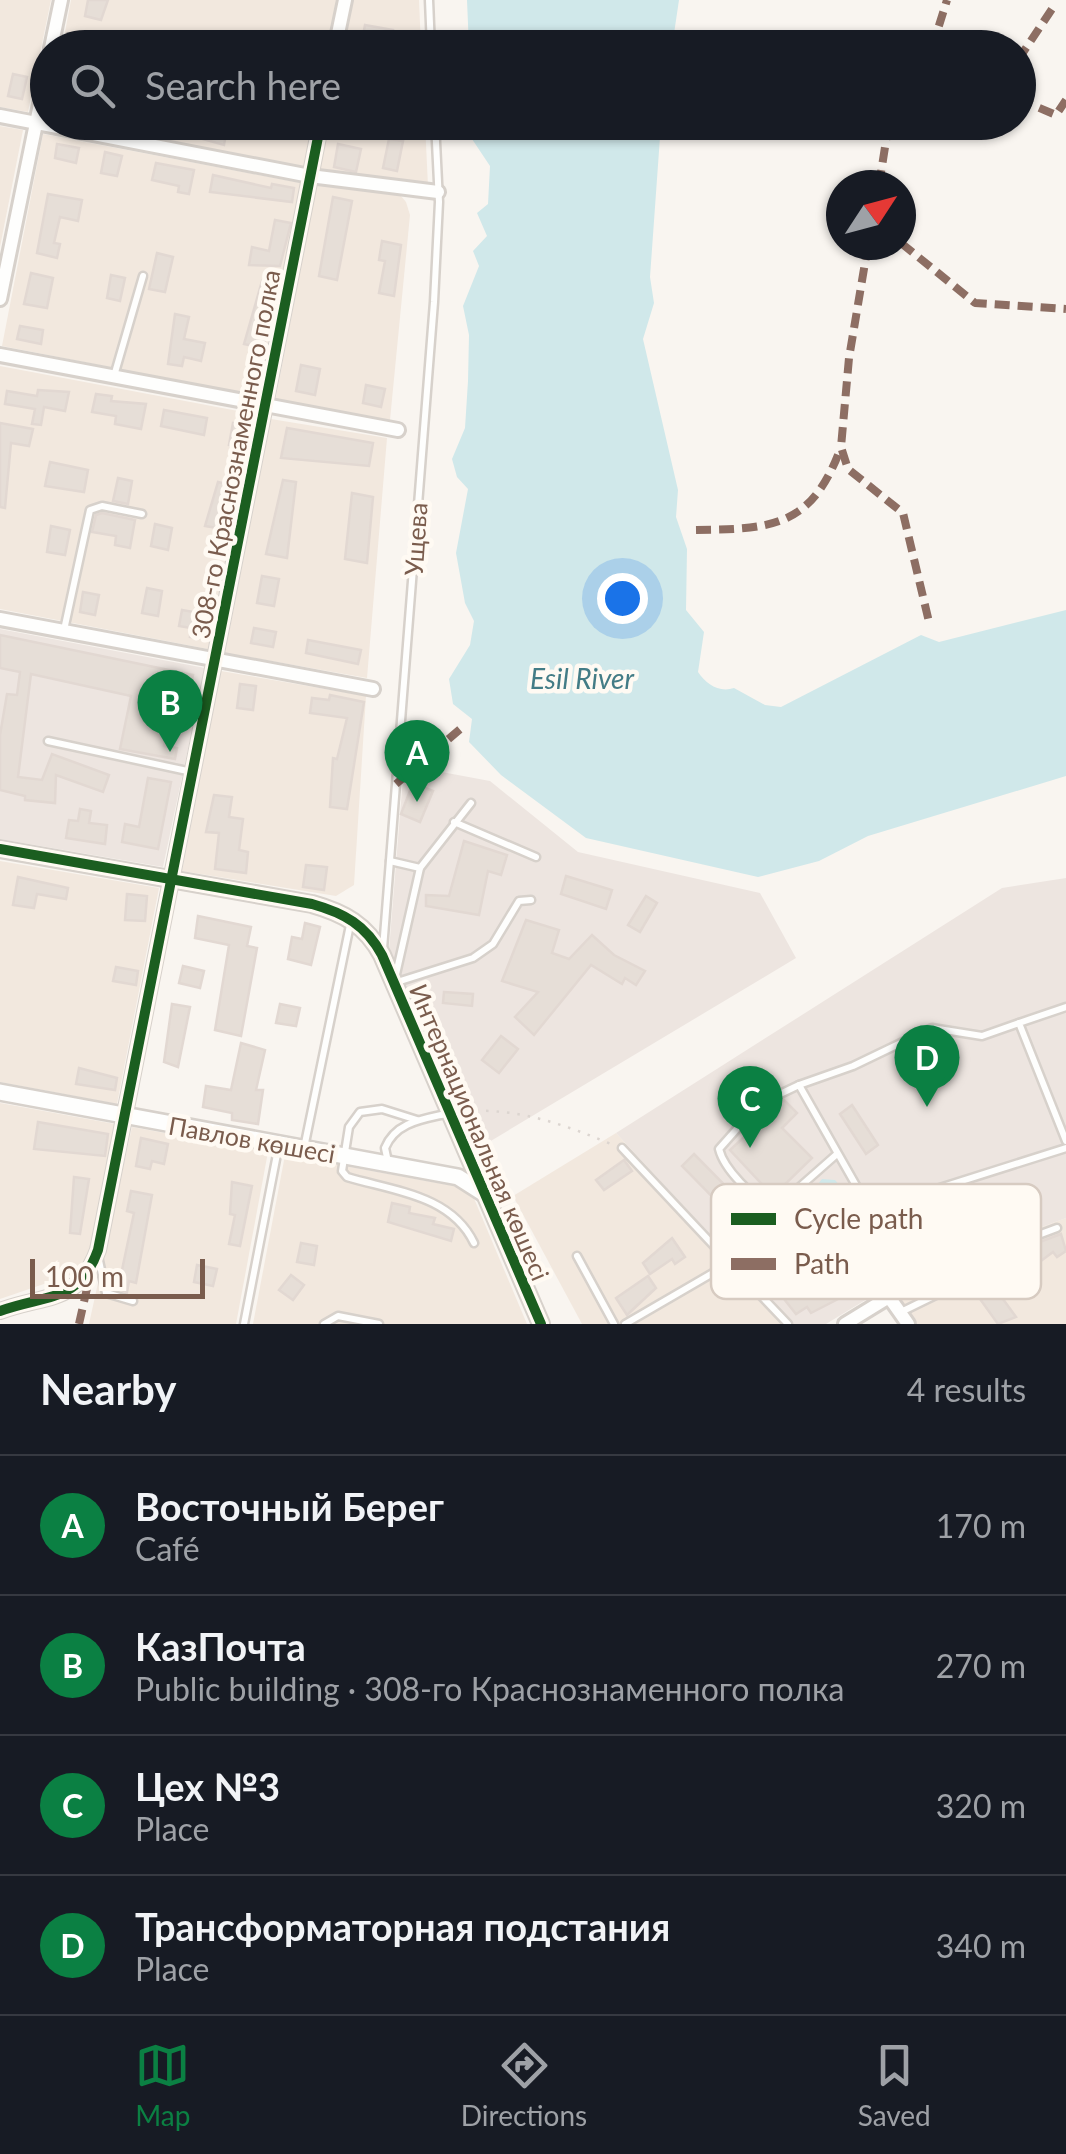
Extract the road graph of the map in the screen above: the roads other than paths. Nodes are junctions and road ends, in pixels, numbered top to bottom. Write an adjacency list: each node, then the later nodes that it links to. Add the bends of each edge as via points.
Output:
1 (61, 0): 4 (street)
2 (345, 0): 5 (street)
3 (429, 0): 6 (lane)
4 (55, 30)
5 (339, 30)
6 (431, 30)
7 (0, 116): 8 (street)
8 (30, 122)
9 (32, 140): 15 (street)
10 (124, 140): 13 (street)
11 (317, 140): 13 (street, 308-го Краснознаменного полка)
12 (436, 140): 14 (lane, Ущева)
13 (310, 176): 14 (street); 20 (street, 308-го Краснознаменного полка)
14 (438, 192): 33 (lane, Ущева)
15 (2, 271): 17 (street)
16 (143, 276): 19 (lane)
17 (0, 299)
18 (0, 355): 19 (street)
19 (114, 377): 20 (street)
20 (264, 406): 21 (street); 25 (street, 308-го Краснознаменного полка)
21 (398, 430)
22 (142, 514): 24 (lane, via 90,510)
23 (0, 619): 24 (street)
24 (64, 631): 25 (street)
25 (214, 660): 26 (street); 28 (street, 308-го Краснознаменного полка)
26 (373, 689)
27 (48, 741): 28 (lane)
28 (192, 772): 35 (street, 308-го Краснознаменного полка)
29 (471, 803): 30 (lane)
30 (454, 822): 32 (lane); 34 (lane)
31 (0, 849): 35 (street)
32 (536, 857)
33 (390, 860): 34 (lane); 38 (lane, Ущева)
34 (420, 868): 39 (lane)
35 (171, 879): 37 (street, via 312,904); 45 (street, 308-го Краснознаменного полка)
36 (531, 900): 39 (lane, via 519,901 493,944 473,958)
37 (351, 919): 38 (street, Интернациональная көшесі); 50 (lane)
38 (382, 956): 39 (street, Интернациональная көшесі)
39 (394, 983): 44 (street, Интернациональная көшесі)
40 (1066, 1007): 41 (lane)
41 (1019, 1023): 42 (lane, via 982,1036 932,1028); 49 (lane)
42 (800, 1085): 52 (lane); 56 (lane, via 759,1104 720,1146 720,1156)
43 (0, 1092): 45 (street, Павлов көшесі)
44 (452, 1112): 46 (lane); 47 (street, Интернациональная көшесі)
45 (124, 1116): 48 (street, Павлов көшесі); 66 (street, 308-го Краснознаменного полка)
46 (418, 1120): 53 (lane, via 382,1109 360,1112 348,1126); 54 (lane, via 389,1140)
47 (462, 1139): 55 (street, via 454,1165); 60 (street, Интернациональная көшесі)
48 (279, 1144): 50 (street, Павлов көшесі); 74 (lane)
49 (1066, 1144): 59 (lane)
50 (304, 1148): 53 (street, Павлов көшесі)
51 (622, 1148): 64 (lane)
52 (837, 1154): 57 (lane); 58 (lane)
53 (342, 1155): 54 (street, Павлов көшесі); 63 (lane, via 347,1177 438,1204 460,1219)
54 (389, 1163): 55 (street, Павлов көшесі)
55 (428, 1171): 60 (street, Павлов көшесі, via 470,1181)
56 (745, 1184)
57 (803, 1184)
58 (855, 1184)
59 (947, 1184)
60 (492, 1206): 77 (street, Интернациональная көшесі)
61 (1057, 1228): 62 (lane)
62 (1041, 1234)
63 (474, 1243)
64 (711, 1244)
65 (577, 1256): 78 (lane)
66 (95, 1257): 71 (lane, via 106,1293); 72 (street, via 68,1294)
67 (711, 1275): 79 (lane)
68 (764, 1299): 80 (lane)
69 (887, 1299): 81 (street)
70 (933, 1299): 73 (lane)
71 (133, 1301)
72 (0, 1310)
73 (904, 1318)
74 (244, 1324)
75 (324, 1324): 76 (lane, via 338,1316)
76 (379, 1324)
77 (541, 1324)
78 (614, 1324)
79 (624, 1324)
80 (788, 1324)
81 (845, 1324)

